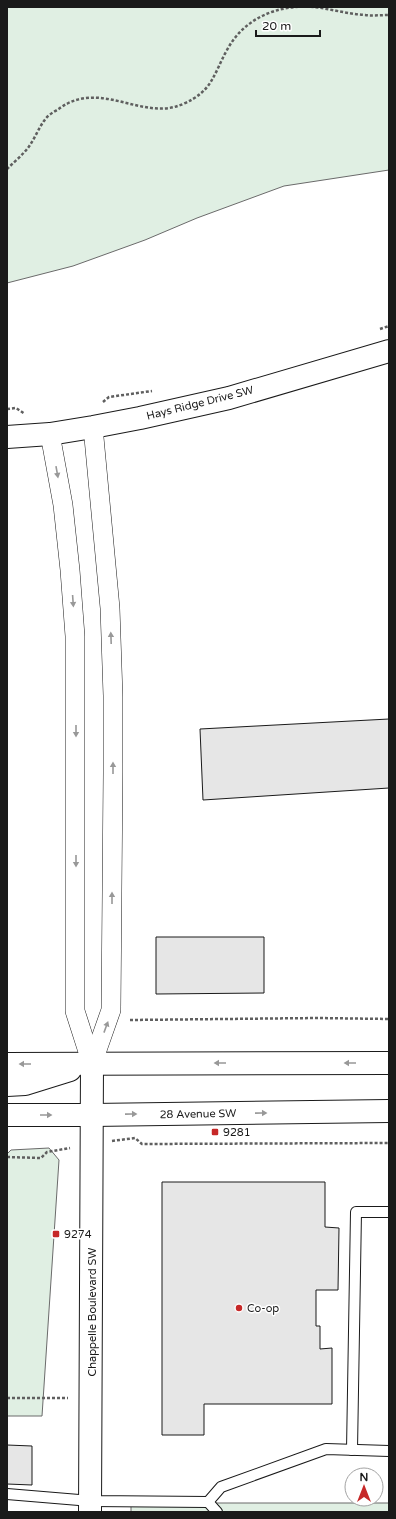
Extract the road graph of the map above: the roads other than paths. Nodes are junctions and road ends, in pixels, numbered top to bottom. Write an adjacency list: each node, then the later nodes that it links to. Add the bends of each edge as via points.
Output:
1 (389, 351): 2 (main road, Hays Ridge Drive SW, via 229,398)
2 (93, 427): 3 (main road, Hays Ridge Drive SW); 7 (street, one-way to 2, via 111,1010 113,773 110,608)
3 (50, 434): 4 (main road, Hays Ridge Drive SW); 7 (street, one-way to 7, via 64,512 75,636 75,1011)
4 (7, 437)
5 (389, 1063): 7 (main road, one-way to 7)
6 (7, 1064): 7 (main road, one-way to 6)
7 (92, 1064): 8 (main road, via 25,1084); 11 (main road, Chappelle Boulevard SW)
8 (7, 1085)
9 (389, 1111): 11 (main road, 28 Avenue SW, one-way to 9)
10 (7, 1115): 11 (main road, 28 Avenue SW, one-way to 11)
11 (92, 1115): 17 (main road, Chappelle Boulevard SW)
12 (389, 1212): 13 (lane, via 356,1212)
13 (352, 1450): 14 (lane); 16 (lane, via 326,1449 221,1487)
14 (389, 1451)
15 (7, 1494): 17 (lane)
16 (208, 1502): 17 (lane); 18 (lane)
17 (91, 1506)
18 (217, 1512)

